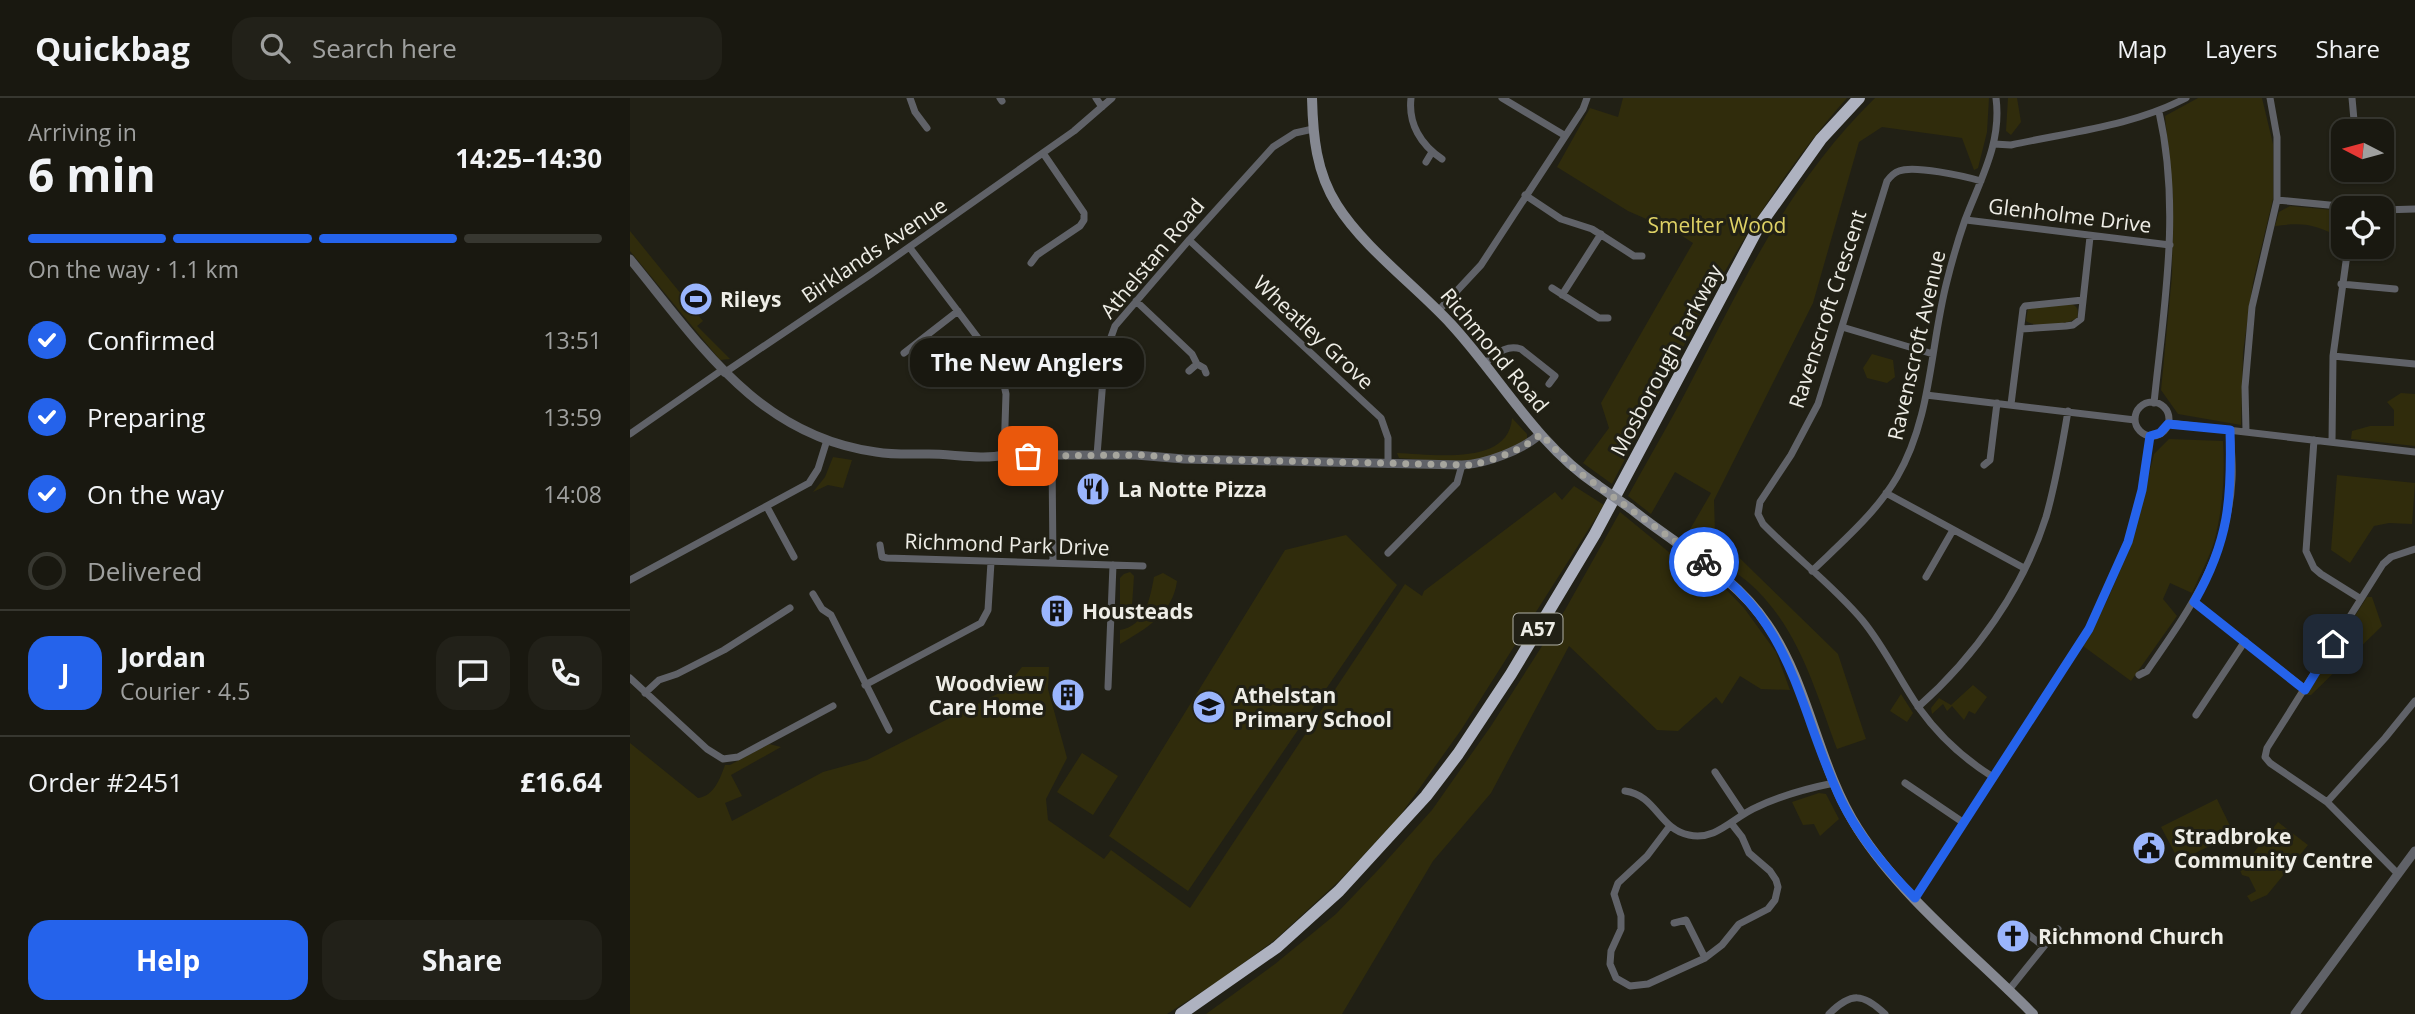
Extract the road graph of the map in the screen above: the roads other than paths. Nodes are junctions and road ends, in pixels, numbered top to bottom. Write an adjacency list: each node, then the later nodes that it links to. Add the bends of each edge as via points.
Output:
1 (910, 98): 16 (street)
2 (1096, 98): 13 (street)
3 (1112, 98): 13 (street, Birklands Avenue)
4 (1312, 98): 17 (main road, Richmond Road)
5 (1411, 98): 20 (street, via 1414,127)
6 (1502, 98): 18 (street)
7 (1587, 98): 18 (street)
8 (1859, 98): 133 (highway, Mosborough Parkway / A57, via 1821,139 1759,226 1595,534 1511,674 1450,764 1339,891 1276,947)
9 (1996, 98): 19 (street, Ravenscroft Avenue)
10 (2186, 98): 14 (street)
11 (2270, 98): 26 (street, via 2277,137)
12 (2351, 98): 15 (street)
13 (1102, 107): 21 (street, Birklands Avenue)
14 (2159, 112): 19 (street, via 2011,145); 34 (street)
15 (2354, 119)
16 (927, 128)
17 (1313, 130): 33 (street, Athelstan Road, via 1296,133 1273,147); 46 (main road, Richmond Road, via 1318,162 1338,207)
18 (1564, 135): 25 (street)
19 (1994, 144): 24 (street, Ravenscroft Avenue)
20 (1432, 152): 22 (street); 23 (street)
21 (1044, 153): 35 (street, Birklands Avenue); 39 (street, via 1084,213 1084,220)
22 (1442, 159)
23 (1426, 162)
24 (1981, 181): 30 (street, Ravenscroft Avenue); 49 (street, Ravenscroft Crescent, via 1910,169 1891,176)
25 (1525, 195): 31 (street, via 1561,219); 46 (street, via 1481,265)
26 (2277, 200): 27 (street); 69 (street, via 2252,307)
27 (2331, 205)
28 (2415, 209): 29 (street)
29 (2394, 210)
30 (1966, 220): 32 (street, Glenholme Drive); 52 (street, Ravenscroft Avenue, via 1944,292)
31 (1601, 234): 36 (street, via 1634,256); 43 (street)
32 (2090, 237): 34 (street, Glenholme Drive); 44 (street)
33 (1189, 240): 45 (street, Athelstan Road); 80 (street, Wheatley Grove, via 1381,418 1388,438)
34 (2170, 245): 63 (street)
35 (910, 248): 47 (street); 58 (street, Birklands Avenue)
36 (1642, 256)
37 (630, 259): 58 (street)
38 (2346, 259): 40 (street)
39 (1031, 263)
40 (2341, 284): 42 (street); 53 (street)
41 (1552, 288): 43 (street)
42 (2395, 289)
43 (1562, 295): 48 (street, via 1599,318)
44 (2083, 300): 50 (street, via 2081,319 2073,325); 50 (street, via 2030,304 2023,309)
45 (1136, 301): 54 (street); 78 (street, Athelstan Road, via 1107,344)
46 (1439, 310): 55 (main road, Richmond Road)
47 (958, 311): 51 (street); 77 (street, via 1003,378)
48 (1608, 318)
49 (1842, 327): 52 (street); 95 (street, Ravenscroft Crescent, via 1818,404 1758,508 1763,524)
50 (2021, 329): 64 (street)
51 (904, 353)
52 (1933, 354): 61 (street, Ravenscroft Avenue)
53 (2333, 356): 56 (street); 75 (street)
54 (1197, 364): 57 (street); 59 (street)
55 (1484, 364): 60 (street, via 1508,347 1521,349 1555,376); 71 (main road, Richmond Road)
56 (2415, 364)
57 (1189, 371)
58 (723, 372): 70 (street, Birklands Avenue); 73 (street, via 763,407)
59 (1206, 373)
60 (1549, 384)
61 (1926, 395): 62 (street); 83 (street, Ravenscroft Avenue, via 1907,458)
62 (1997, 403): 64 (street); 82 (street, via 1990,460)
63 (2154, 403): 66 (street, via 2140,408); 67 (street, via 2165,410)
64 (2011, 404): 65 (street)
65 (2068, 411): 66 (street); 94 (street, via 2045,519)
66 (2135, 419): 72 (street, via 2139,430)
67 (2168, 424): 68 (street); 72 (street)
68 (2230, 430): 69 (street); 100 (street, via 2228,511 2211,569)
69 (2246, 431): 74 (street)
70 (630, 434)
71 (1541, 434): 81 (street, via 1493,458); 116 (main road, Richmond Road, bridge, via 1567,462 1725,578 1753,605 1778,642)
72 (2150, 436): 115 (street, via 2128,542 2108,590 2089,629)
73 (827, 440): 77 (street, via 898,454); 84 (street, via 809,483)
74 (2314, 440): 75 (street); 99 (street, via 2306,551 2314,568)
75 (2332, 442): 76 (street)
76 (2415, 452)
77 (1004, 455): 79 (street)
78 (1097, 455): 79 (street); 80 (street)
79 (1052, 456): 91 (street)
80 (1388, 464): 81 (street)
81 (1462, 465): 88 (street, via 1457,483)
82 (1984, 465)
83 (1886, 494): 85 (street); 95 (street, Ravenscroft Avenue)
84 (767, 507): 89 (street); 97 (street)
85 (1953, 530): 94 (street); 96 (street)
86 (880, 545): 90 (street, Richmond Park Drive, via 882,557 887,558)
87 (2415, 550): 99 (street, via 2386,560)
88 (1388, 553)
89 (794, 557)
90 (991, 562): 91 (street, Richmond Park Drive); 105 (street, via 988,610 981,623)
91 (1053, 564): 92 (street, Richmond Park Drive)
92 (1113, 565): 93 (street, Richmond Park Drive); 106 (street)
93 (1143, 566)
94 (2024, 568): 111 (street, via 1984,634)
95 (1812, 571): 111 (street, Ravenscroft Crescent, via 1868,627)
96 (1926, 577)
97 (630, 580)
98 (813, 594): 105 (street, via 831,615)
99 (2361, 599): 107 (street)
100 (2194, 602): 102 (street); 103 (street, via 2147,671)
101 (790, 608): 108 (street, via 724,650 659,680)
102 (2245, 641): 107 (street); 112 (street)
103 (2138, 675)
104 (630, 678): 108 (street)
105 (865, 685): 113 (street)
106 (1108, 687)
107 (2305, 690): 119 (street, via 2265,757)
108 (645, 693): 110 (street, via 716,756 730,760)
109 (2415, 701): 119 (street)
110 (834, 706)
111 (1918, 707): 115 (street, Ravenscroft Crescent, via 1955,749)
112 (2196, 715)
113 (889, 730)
114 (1715, 772): 120 (street)
115 (1993, 777): 122 (street)
116 (1835, 783): 120 (street); 126 (main road, Richmond Road, via 1859,831 1886,869)
117 (1905, 783): 122 (street)
118 (1625, 791): 123 (street, via 1651,802)
119 (2327, 802): 125 (street)
120 (1743, 814): 121 (street)
121 (1731, 823): 123 (street, via 1703,836); 131 (street, via 1749,853 1774,876 1777,894 1768,909 1739,924)
122 (1964, 823): 126 (street)
123 (1669, 827): 131 (street, via 1618,883 1615,900 1621,929 1609,964 1616,978 1635,986)
124 (2415, 851): 125 (street)
125 (2398, 873): 137 (street)
126 (1915, 898): 132 (main road, Richmond Road)
127 (1674, 923): 131 (street, via 1686,920)
128 (2057, 929): 130 (street)
129 (2029, 935): 130 (street)
130 (2043, 946): 132 (street)
131 (1705, 958)
132 (2008, 991): 136 (main road, Richmond Road)
133 (1181, 1014)
134 (1829, 1014): 135 (street, via 1844,1001 1858,997)
135 (1885, 1014)
136 (2033, 1014)
137 (2295, 1014)

